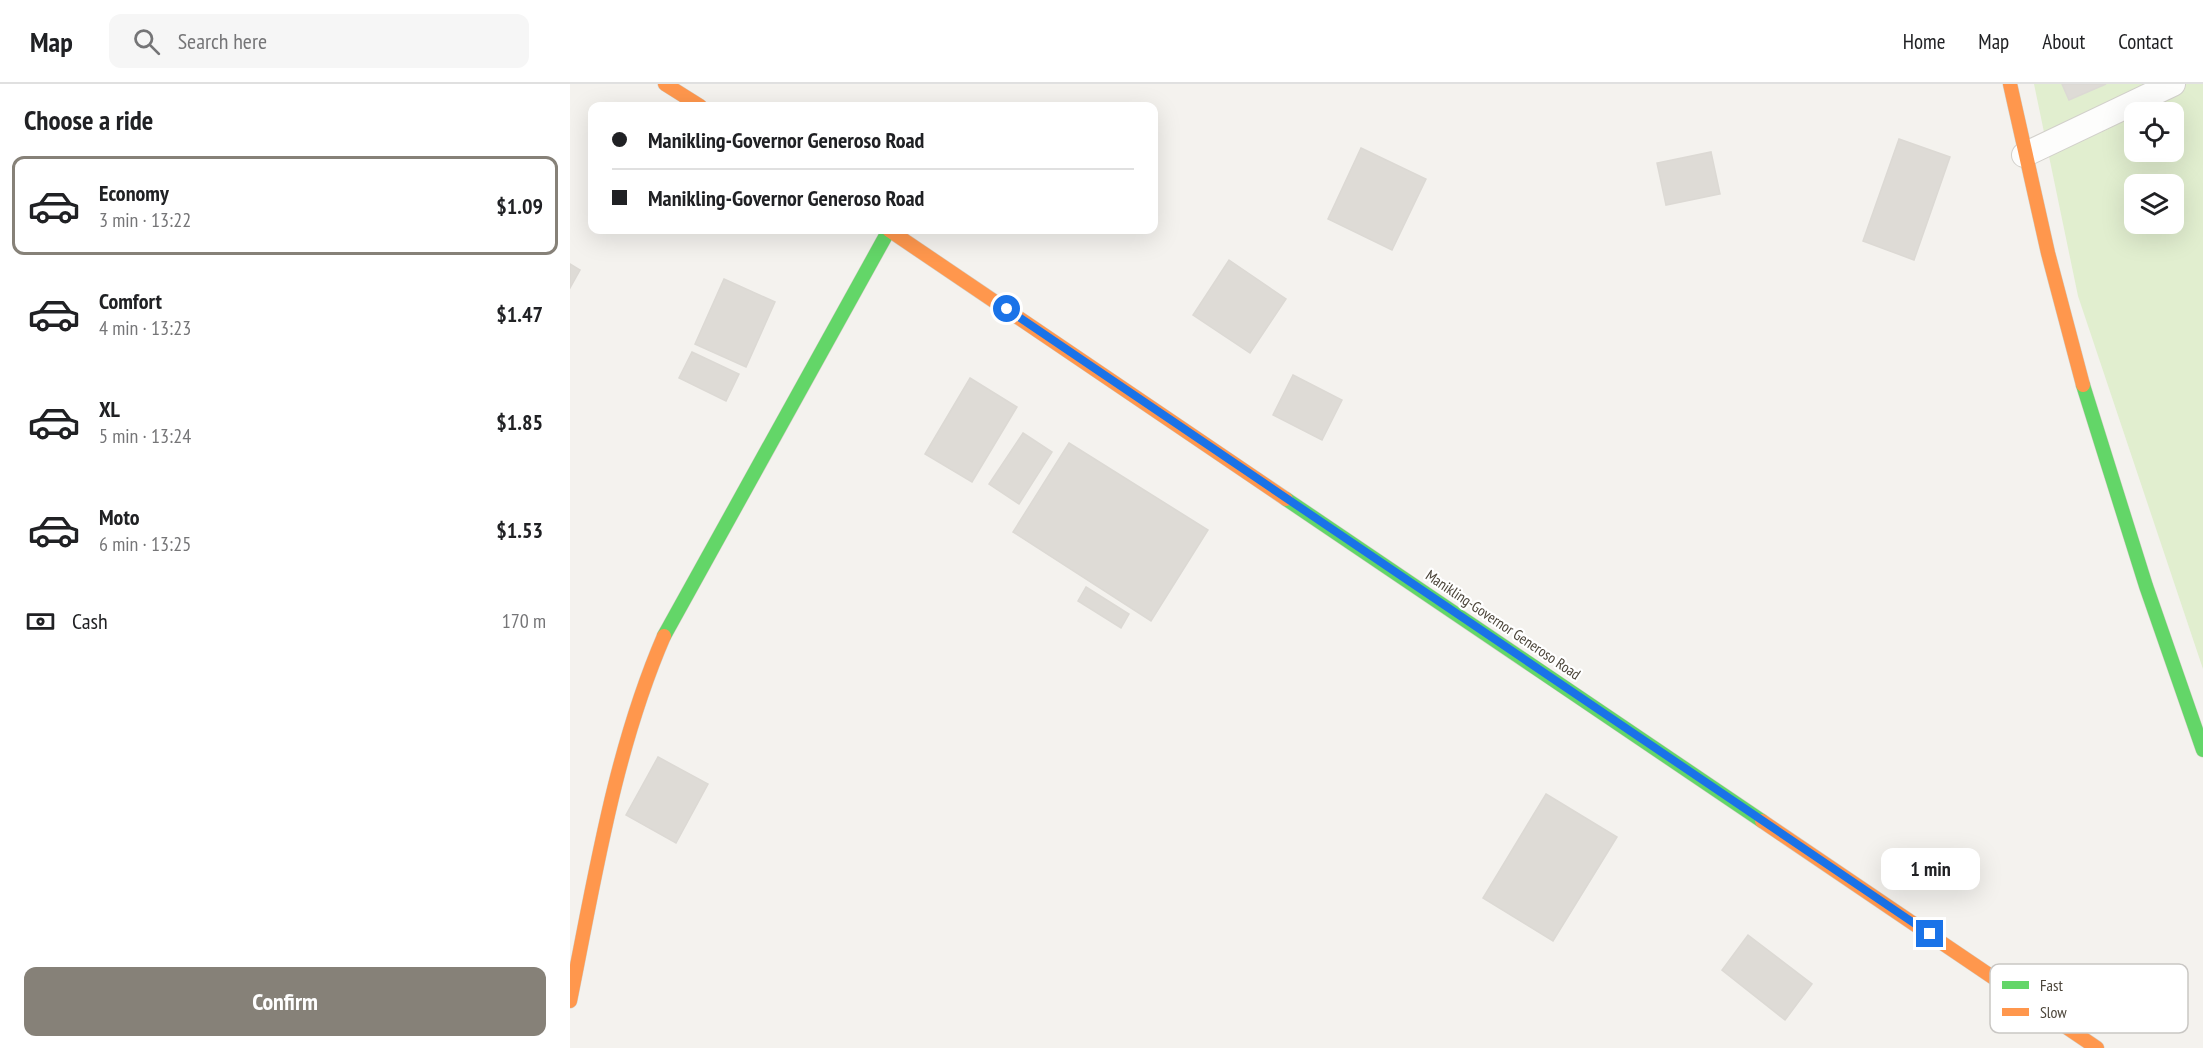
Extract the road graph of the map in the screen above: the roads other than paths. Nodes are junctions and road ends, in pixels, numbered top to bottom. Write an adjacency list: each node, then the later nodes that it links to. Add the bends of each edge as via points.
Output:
1 (666, 84): 4 (street)
2 (2010, 84): 5 (street)
3 (2173, 84): 5 (lane)
4 (694, 102)
5 (2024, 154): 8 (street, via 2058,299 2094,422)
6 (887, 234): 10 (street, via 669,624 643,685 611,798)
7 (895, 234): 9 (street, Manikling-Governor Generoso Road)
8 (2203, 750)
9 (1990, 976)
10 (570, 1001)
11 (2075, 1033): 12 (street, Manikling-Governor Generoso Road)
12 (2097, 1048)

